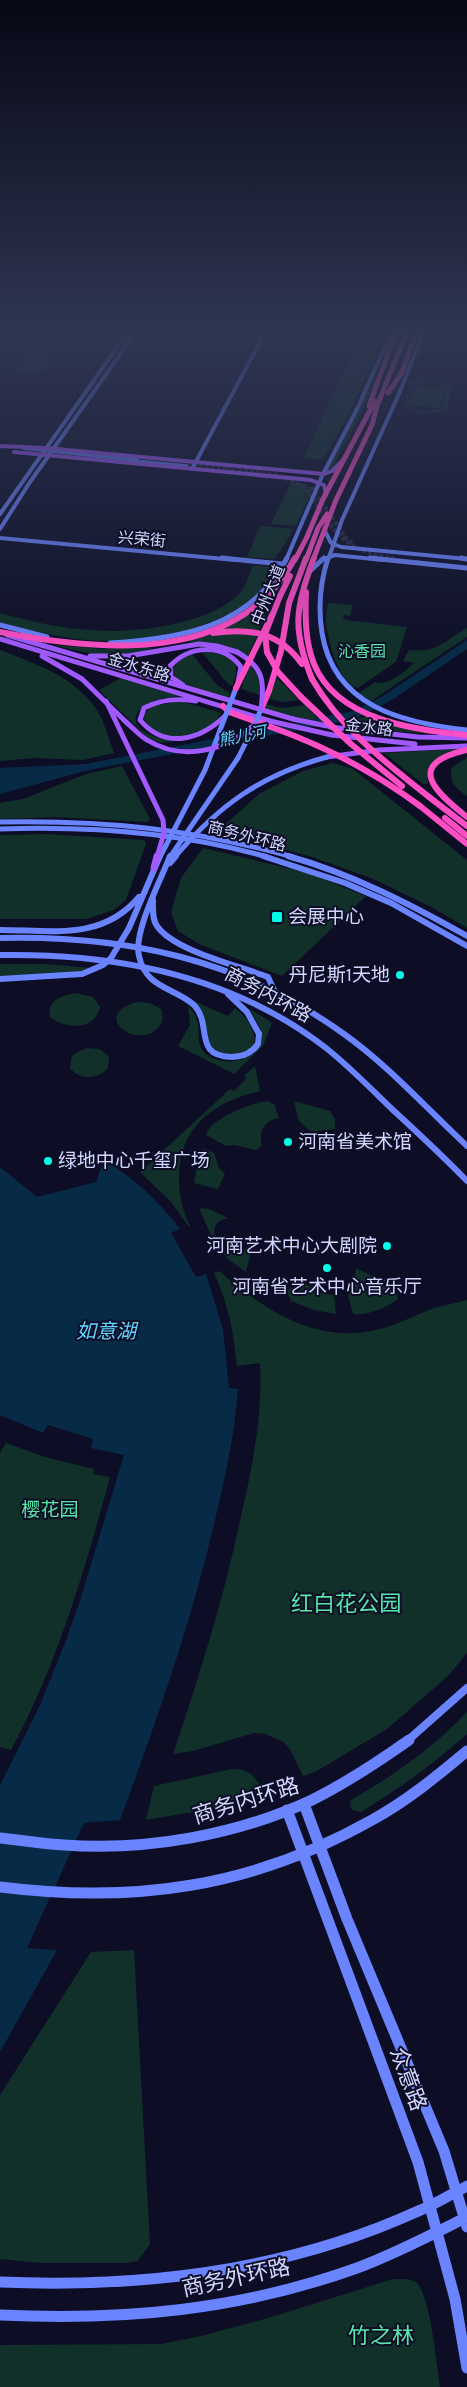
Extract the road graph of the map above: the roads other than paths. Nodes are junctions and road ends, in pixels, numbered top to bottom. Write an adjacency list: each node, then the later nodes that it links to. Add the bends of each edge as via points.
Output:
1 (51, 440): 10 (street)
2 (60, 440): 11 (street)
3 (208, 440): 13 (street)
4 (340, 440): 16 (street)
5 (354, 440): 12 (highway, 中州大道)
6 (365, 440): 19 (highway, 中州大道)
7 (378, 440): 25 (street)
8 (0, 446): 10 (main road)
9 (0, 450): 10 (main road)
10 (43, 452): 11 (main road); 11 (main road); 20 (street)
11 (51, 453): 13 (main road); 14 (street); 15 (main road); 21 (street)
12 (345, 458): 16 (main road, via 332,471); 18 (highway, 中州大道)
13 (196, 462): 15 (street); 16 (main road)
14 (187, 465)
15 (192, 469): 17 (main road)
16 (323, 474): 17 (street)
17 (320, 482): 18 (main road); 29 (street)
18 (326, 495): 23 (highway, 中州大道)
19 (336, 500): 22 (highway, 中州大道); 32 (highway, via 318,528)
20 (0, 514)
21 (0, 529)
22 (325, 530): 25 (street); 30 (highway, 中州大道)
23 (308, 534): 31 (highway, 中州大道); 36 (highway, via 285,575 268,597 240,618)
24 (0, 538): 29 (street, 兴荣街)
25 (333, 545): 26 (street); 28 (street)
26 (330, 555): 28 (street); 30 (street); 51 (street, via 320,593 321,625 325,648 337,676 361,698 394,715 424,724)
27 (394, 556): 28 (street)
28 (467, 563)
29 (282, 564): 34 (street, via 269,586 254,602 223,620 182,634 141,641 87,642 47,637)
30 (307, 575): 40 (highway, 中州大道, via 298,618 302,650); 52 (highway, via 306,632 312,658 324,681 336,694 398,724)
31 (280, 596): 33 (highway, 中州大道, bridge)
32 (289, 603): 46 (highway, bridge, via 281,651)
33 (272, 614): 39 (highway, 中州大道, bridge, via 266,634); 42 (highway, bridge)
34 (0, 625)
35 (0, 633): 36 (highway, via 71,646 129,646); 38 (main road)
36 (195, 636): 40 (highway, via 239,631 274,637 294,651)
37 (0, 640): 41 (main road, 金水东路); 44 (main road, via 41,655 71,671)
38 (43, 646): 41 (main road, 金水东路); 46 (main road, bridge, via 102,658 129,657 189,643 226,648 247,658 260,672 264,684)
39 (267, 652): 57 (highway, 中州大道, bridge, via 278,672 301,697)
40 (312, 679): 60 (highway, 中州大道, bridge, via 347,729)
41 (167, 686): 43 (main road, 金水东路); 45 (main road, 金水东路)
42 (236, 688): 43 (main road, bridge, via 241,667 229,655 200,650 179,657 170,666 171,677 179,683); 47 (street, bridge)
43 (211, 696): 48 (main road, 金水东路)
44 (106, 701): 49 (main road, bridge, via 145,740 178,751 221,747 240,737); 64 (main road, bridge, via 163,820 164,833)
45 (223, 706): 47 (main road, via 174,699 155,702 144,708 140,720 162,737 185,738 209,731); 50 (highway, via 230,712)
46 (261, 708): 49 (street, bridge)
47 (225, 716): 64 (street, bridge, via 205,770)
48 (293, 719): 52 (main road, 金水路, bridge, via 405,736)
49 (254, 724): 65 (street, bridge, via 223,782 176,846)
50 (271, 724): 53 (main road, 金水路, bridge, via 392,743); 57 (highway, bridge, via 353,760)
51 (467, 730)
52 (467, 737)
53 (467, 746): 55 (main road, via 379,750)
54 (467, 750): 56 (highway, via 447,756 434,766 430,776)
55 (326, 757): 65 (street, bridge, via 289,768 239,793)
56 (434, 787): 58 (highway)
57 (423, 805): 62 (highway, 中州大道); 63 (highway)
58 (467, 817)
59 (0, 822): 69 (street, 商务外环路, via 119,823 244,842 355,878 400,898)
60 (467, 826)
61 (0, 829): 71 (street, 商务外环路, via 117,830 240,849 298,865 356,887)
62 (467, 836)
63 (467, 844)
64 (154, 868): 66 (street, bridge)
65 (165, 869): 67 (street, bridge)
66 (147, 884): 68 (street, bridge, via 124,914 102,926); 73 (street, bridge, via 116,952 103,965 72,976)
67 (153, 900): 74 (street, bridge, via 137,943 139,962 146,974 159,986 196,1008 202,1021 204,1044 216,1054 232,1057 249,1053 258,1044 259,1034 247,1012); 75 (street, via 153,914 162,932 187,947 268,977)
68 (0, 930)
69 (467, 936)
70 (0, 938): 75 (street, 商务内环路, via 79,938 149,948 212,965)
71 (467, 946)
72 (0, 955): 74 (street, 商务内环路, via 52,954 108,959 170,972)
73 (0, 979)
74 (220, 988): 77 (street, 商务内环路, via 278,1016 324,1047)
75 (274, 990): 76 (street, 商务内环路, via 327,1021 363,1049)
76 (467, 1146)
77 (467, 1181)
78 (467, 1688): 80 (street, 商务内环路, via 438,1717 384,1759 352,1780)
79 (467, 1750): 83 (street, via 410,1796 366,1824)
80 (304, 1804): 81 (street, 商务内环路); 83 (street, 众意路)
81 (287, 1810): 82 (street, 商务内环路, via 197,1837 118,1847 57,1846); 84 (street, 众意路)
82 (0, 1838)
83 (320, 1847): 84 (street); 86 (street, 众意路, via 346,1920)
84 (303, 1853): 85 (street, via 204,1884 156,1891 50,1894); 87 (street, 众意路)
85 (0, 1887)
86 (462, 2189): 87 (street, 商务外环路); 88 (street, 众意路)
87 (431, 2205): 89 (street, 众意路); 90 (street, 商务外环路, via 337,2242 208,2272 90,2286)
88 (466, 2221): 89 (street, 商务外环路)
89 (438, 2232): 91 (street, 商务外环路, via 342,2272 268,2295 217,2306 88,2319); 92 (street, 众意路, via 455,2299)
90 (0, 2282)
91 (0, 2315)
92 (467, 2368)

